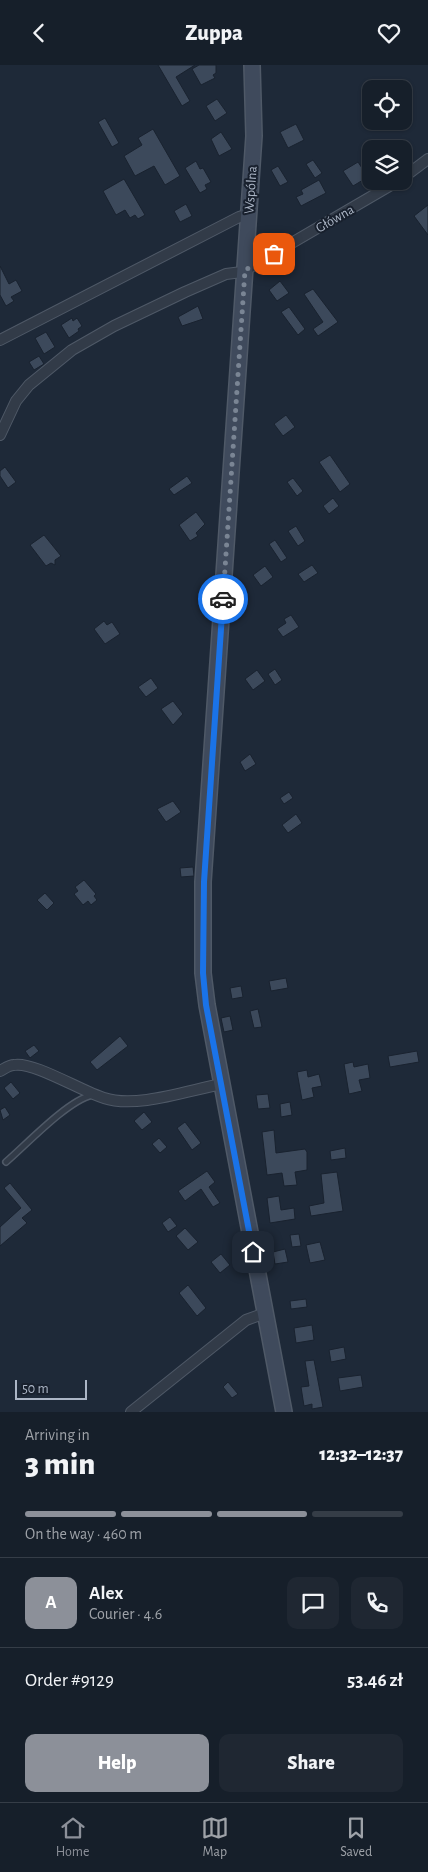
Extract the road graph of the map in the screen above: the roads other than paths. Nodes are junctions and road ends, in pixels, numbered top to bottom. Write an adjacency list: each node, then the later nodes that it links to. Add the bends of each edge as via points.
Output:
1 (252, 65): 5 (street, Wspólna, via 254,136)
2 (428, 159): 3 (street)
3 (412, 171)
4 (383, 190): 6 (street, Główna)
5 (249, 214): 6 (street, Wspólna); 7 (street)
6 (245, 270): 8 (street, Główna, via 226,274 185,292 72,350 29,385 16,401); 10 (street, Wspólna, via 204,882 203,973)
7 (0, 340)
8 (0, 435)
9 (0, 1071): 11 (street, via 14,1065 32,1068)
10 (222, 1084): 11 (street, via 151,1099 118,1101); 13 (street, Wspólna)
11 (94, 1095): 12 (lane, via 73,1104)
12 (6, 1162)
13 (265, 1313): 14 (street, via 246,1320); 15 (street, Wspólna)
14 (131, 1412)
15 (284, 1412)

